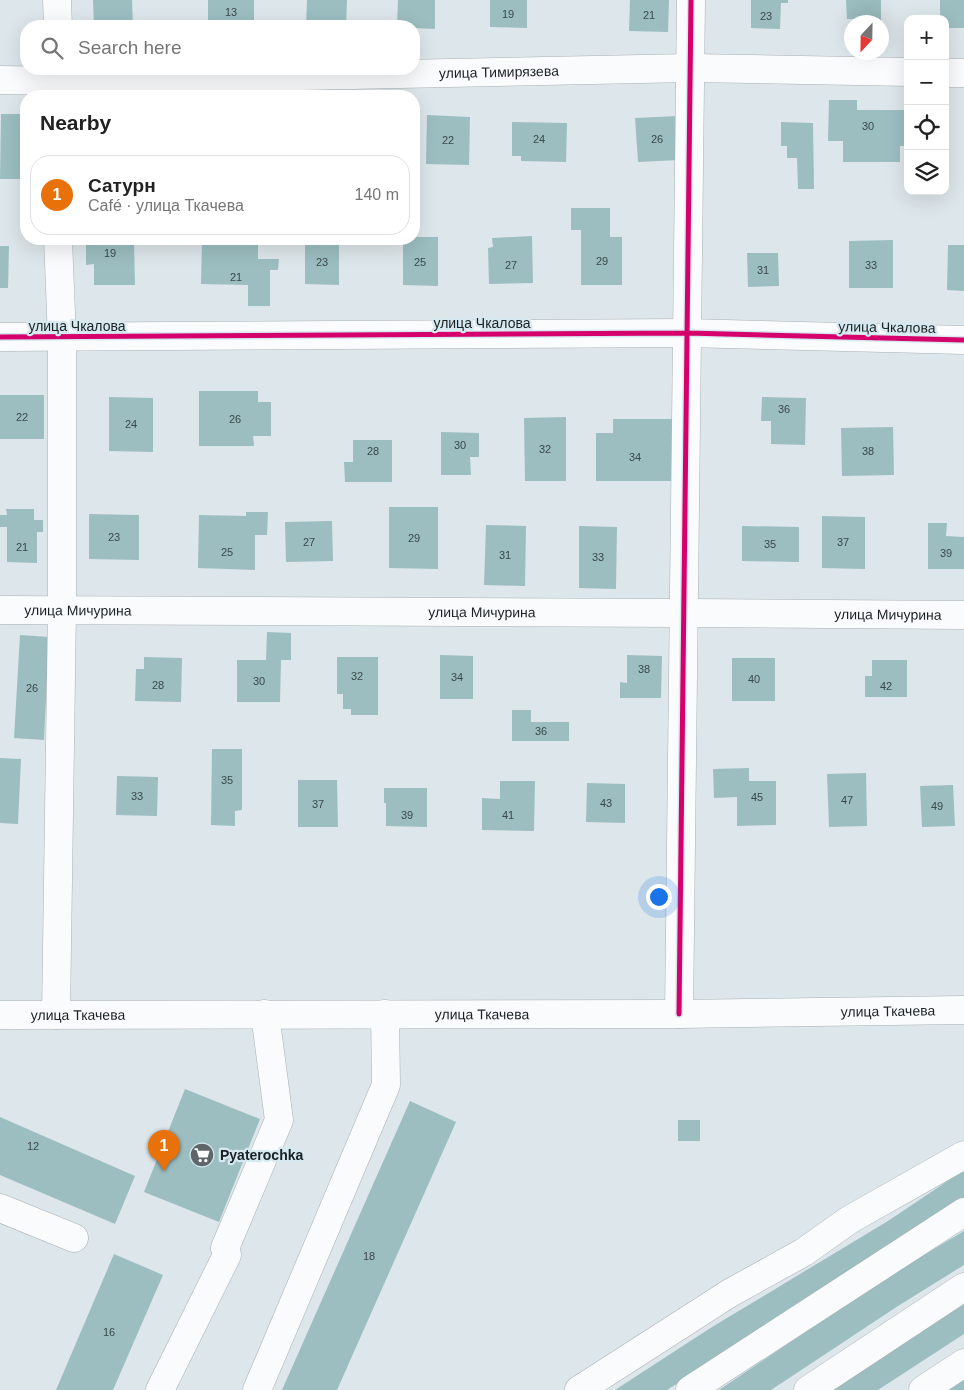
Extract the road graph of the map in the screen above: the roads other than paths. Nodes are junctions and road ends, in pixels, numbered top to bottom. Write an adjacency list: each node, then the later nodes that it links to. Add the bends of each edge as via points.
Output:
1 (57, 0): 3 (street)
2 (691, 0): 4 (street)
3 (58, 20)
4 (690, 68): 5 (street, улица Тимирязева); 7 (street, улица Тимирязева); 13 (street)
5 (904, 72)
6 (949, 73): 8 (street)
7 (420, 74)
8 (964, 74)
9 (374, 75): 11 (street, улица Тимирязева)
10 (0, 80): 11 (street, улица Тимирязева)
11 (59, 82)
12 (58, 245): 15 (street)
13 (687, 333): 15 (street, улица Чкалова); 16 (street, улица Чкалова); 19 (street)
14 (0, 337): 15 (street, улица Чкалова)
15 (62, 338): 18 (street)
16 (964, 340)
17 (0, 610): 18 (street, улица Мичурина)
18 (62, 610): 19 (street, улица Мичурина); 26 (street)
19 (684, 613): 20 (street, улица Мичурина); 24 (street)
20 (964, 615)
21 (964, 1010): 24 (street, улица Ткачева)
22 (265, 1014): 23 (street, улица Ткачева); 26 (street, улица Ткачева); 33 (street, via 279,1120 226,1251)
23 (385, 1014): 24 (street, улица Ткачева); 34 (street, via 386,1085)
24 (679, 1014)
25 (0, 1015): 26 (street, улица Ткачева)
26 (56, 1015)
27 (964, 1155): 35 (street, via 849,1220 804,1252 730,1293)
28 (0, 1208): 30 (street)
29 (964, 1212): 36 (street)
30 (74, 1238)
31 (964, 1287): 37 (street)
32 (964, 1363): 38 (street)
33 (160, 1390)
34 (257, 1390)
35 (579, 1390)
36 (690, 1390)
37 (808, 1390)
38 (922, 1390)

